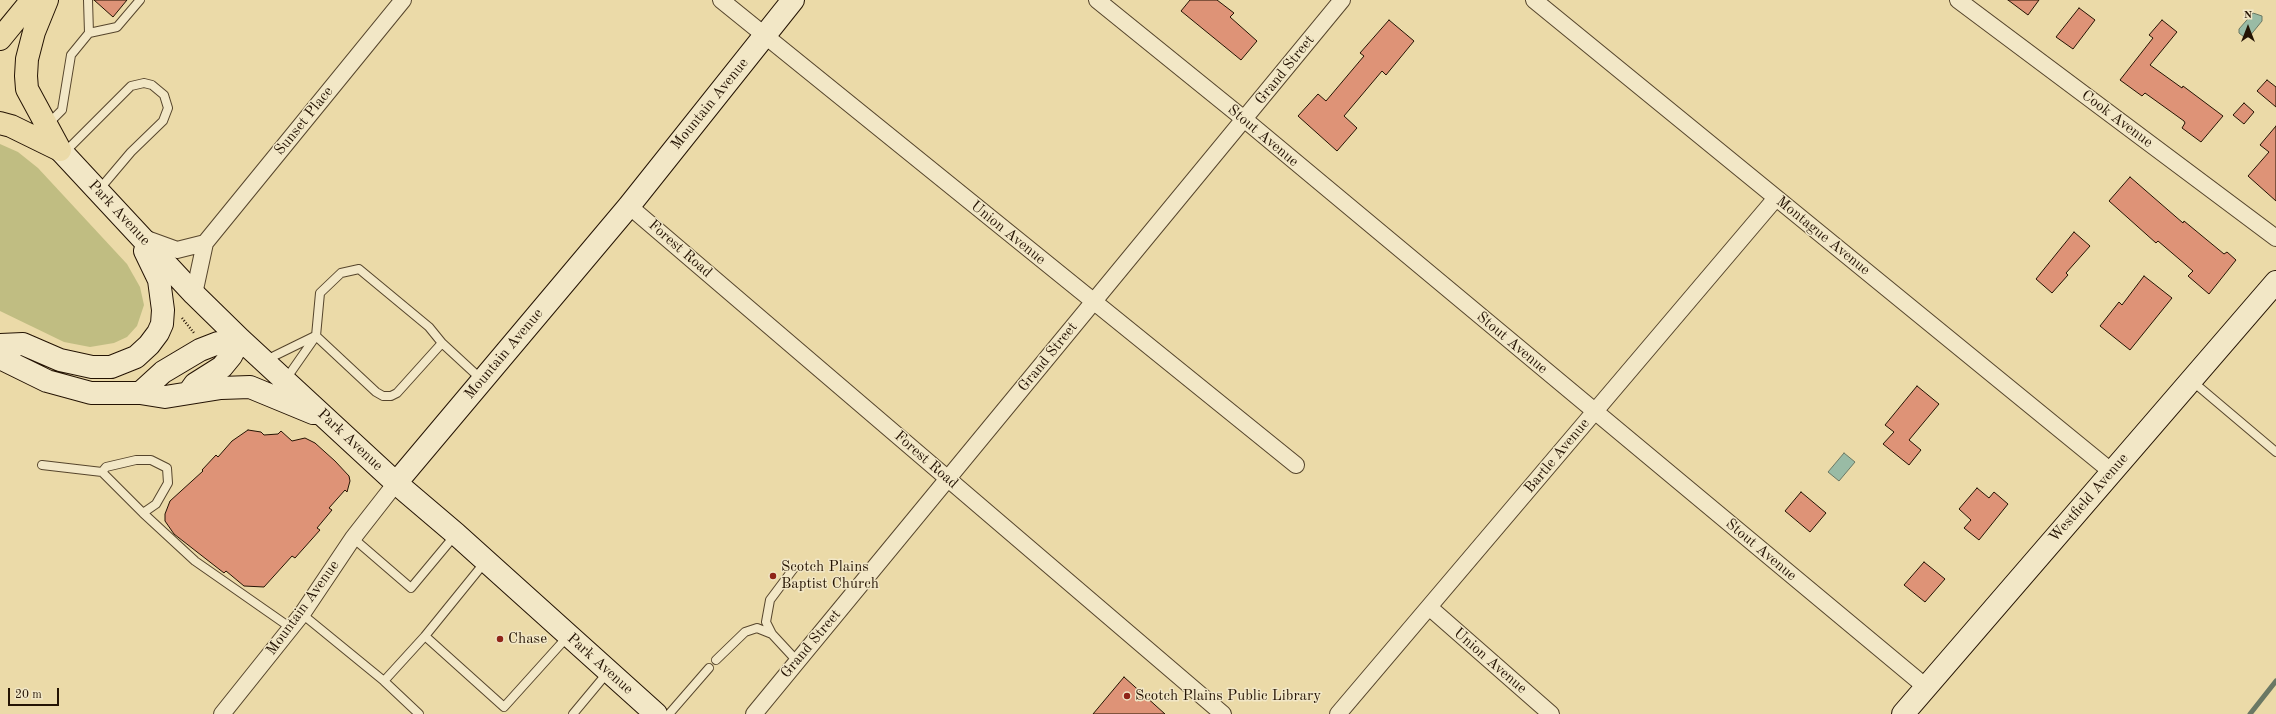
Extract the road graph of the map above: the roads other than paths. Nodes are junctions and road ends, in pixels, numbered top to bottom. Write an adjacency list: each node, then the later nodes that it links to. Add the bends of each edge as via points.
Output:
1 (32, 0): 14 (highway)
2 (47, 0): 17 (highway, via 34,32 27,59 26,76 27,89)
3 (88, 0): 12 (lane)
4 (140, 0): 12 (lane, via 117,27)
5 (403, 0): 24 (street, Sunset Place)
6 (721, 0): 13 (street, Union Avenue)
7 (793, 0): 13 (main road, Mountain Avenue)
8 (1097, 0): 15 (street, Stout Avenue)
9 (1342, 0): 15 (street, Grand Street)
10 (1534, 0): 20 (street, Montague Avenue)
11 (1966, 2): 23 (street, Cook Avenue)
12 (89, 33): 17 (lane, via 71,55 62,110)
13 (764, 37): 21 (main road, Mountain Avenue); 27 (street, Union Avenue)
14 (0, 39)
15 (1244, 119): 27 (street, Grand Street); 39 (street, Stout Avenue)
16 (0, 123): 18 (highway, via 12,126)
17 (48, 125): 18 (highway)
18 (62, 151): 19 (main road, Park Avenue); 19 (lane, via 131,86 138,83 152,85 164,95 168,108 163,121 131,152)
19 (98, 191): 22 (main road, Park Avenue)
20 (1776, 198): 39 (street, Bartle Avenue); 45 (street, Montague Avenue)
21 (629, 206): 35 (main road, Mountain Avenue); 46 (street, Forest Road)
22 (138, 235): 24 (street, via 177,250); 26 (main road, Park Avenue); 31 (main road, via 159,280 163,310 158,333 149,346 136,357 111,367 92,367 60,360 23,344)
23 (2276, 238)
24 (205, 243): 26 (street, Sunset Place)
25 (2276, 282): 36 (main road, Westfield Avenue)
26 (194, 294): 29 (main road, Park Avenue)
27 (1094, 302): 43 (street, Union Avenue); 46 (street, Grand Street)
28 (316, 336): 30 (lane, via 376,392 387,396 397,393); 30 (lane, via 320,293 341,272 358,269 429,327); 33 (lane); 34 (lane)
29 (240, 339): 33 (main road, Park Avenue); 37 (main road, via 222,367 195,384); 38 (main road, via 200,350 163,372)
30 (442, 344): 35 (lane)
31 (0, 345)
32 (0, 358): 38 (main road, via 47,381 70,388 105,394)
33 (264, 361): 34 (main road, Park Avenue)
34 (286, 380): 40 (main road, Park Avenue)
35 (482, 380): 47 (main road, Mountain Avenue)
36 (2191, 380): 41 (lane); 45 (main road, Westfield Avenue)
37 (190, 391): 38 (main road, via 165,397); 40 (main road, via 198,393 221,388 250,387)
38 (140, 393)
39 (1595, 412): 53 (street, Bartle Avenue); 64 (street, Stout Avenue)
40 (330, 421): 47 (main road, Park Avenue)
41 (2276, 452)
42 (42, 465): 44 (lane)
43 (1296, 465)
44 (102, 472): 48 (lane); 48 (lane, via 106,467 136,460 151,460 167,468 168,483 156,504)
45 (2112, 472): 64 (main road, Westfield Avenue)
46 (948, 479): 60 (street, Grand Street); 72 (street, Forest Road)
47 (396, 483): 49 (main road, Park Avenue); 50 (street, Mountain Avenue)
48 (143, 513): 55 (lane, via 195,561)
49 (456, 534): 50 (lane, via 411,588); 51 (main road, Park Avenue)
50 (353, 538): 54 (street, Mountain Avenue)
51 (486, 561): 57 (main road, Park Avenue); 58 (lane)
52 (794, 568): 56 (lane, via 770,600 766,622)
53 (1429, 607): 73 (street, Bartle Avenue); 74 (street, Union Avenue)
54 (302, 614): 55 (street, Mountain Avenue); 63 (lane)
55 (291, 628): 67 (street, Mountain Avenue)
56 (772, 634): 59 (lane, via 757,628 745,632); 60 (lane)
57 (568, 635): 62 (main road, Park Avenue); 65 (lane)
58 (425, 636): 63 (lane); 65 (lane)
59 (716, 660)
60 (797, 661): 71 (street, Grand Street)
61 (709, 668): 70 (lane)
62 (609, 672): 66 (main road, Park Avenue); 69 (lane)
63 (384, 681): 68 (lane)
64 (1926, 687): 75 (main road, Westfield Avenue)
65 (503, 711)
66 (647, 711)
67 (222, 714)
68 (419, 714)
69 (574, 714)
70 (669, 714)
71 (754, 714)
72 (1223, 714)
73 (1338, 714)
74 (1551, 714)
75 (1903, 714)

